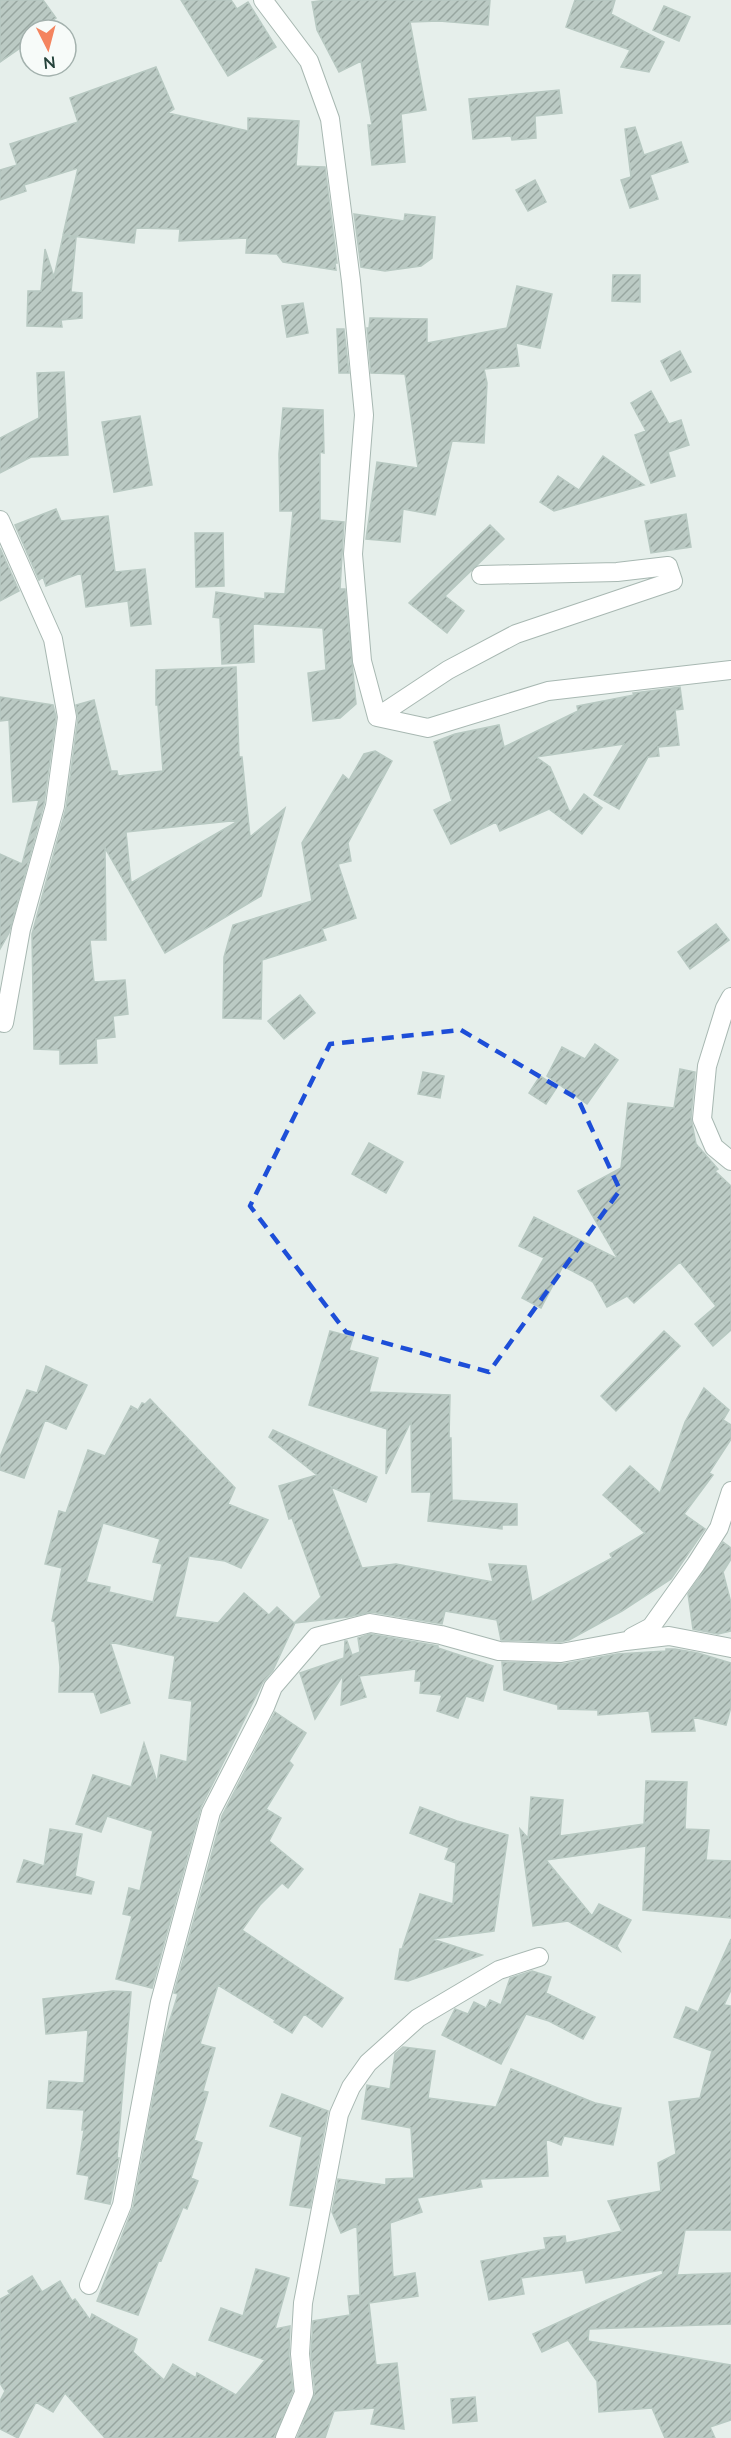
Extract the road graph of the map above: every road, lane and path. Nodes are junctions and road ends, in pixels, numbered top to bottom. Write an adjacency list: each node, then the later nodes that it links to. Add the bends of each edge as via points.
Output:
1 (263, 0): 5 (street, via 309,61 330,119 364,415 352,554 362,661)
2 (0, 520): 7 (street, via 53,639 67,717 55,806 21,929)
3 (481, 575): 5 (street, via 617,572 668,566 673,581 516,634 448,670)
4 (731, 670): 5 (street, via 548,691 428,728)
5 (377, 717)
6 (731, 998): 8 (street, via 707,1066 702,1119 714,1147)
7 (4, 1023)
8 (731, 1161)
9 (731, 1491): 10 (street, via 719,1528 663,1612 651,1627)
10 (626, 1641): 11 (street, via 669,1636); 13 (street, via 561,1653 499,1651 441,1635 370,1623 316,1637 284,1673 273,1687 211,1812 160,2002 122,2205)
11 (731, 1648)
12 (539, 1957): 14 (street, via 499,1970 418,2018 368,2063 351,2087 339,2114 303,2303 300,2354 304,2393)
13 (89, 2285)
14 (285, 2438)

